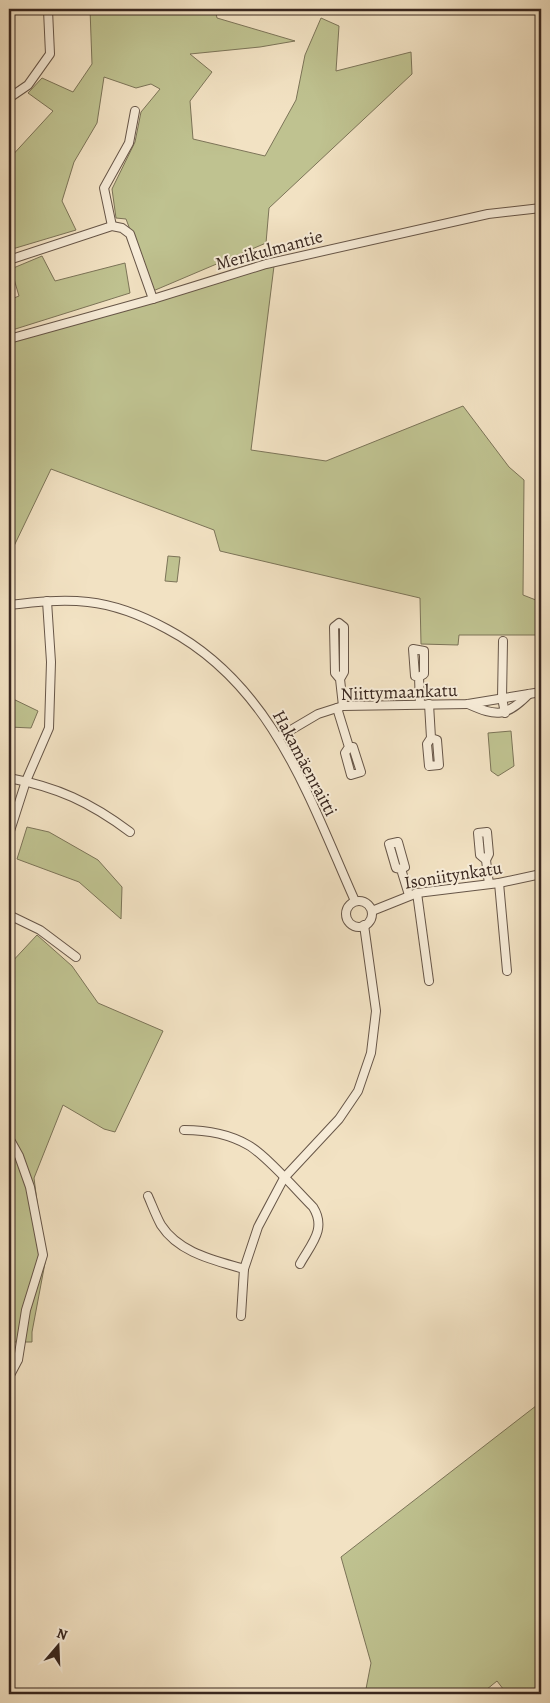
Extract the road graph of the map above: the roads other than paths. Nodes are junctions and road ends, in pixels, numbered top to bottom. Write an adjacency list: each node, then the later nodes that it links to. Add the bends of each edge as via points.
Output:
1 (48, 10): 2 (street, via 50,54 28,85)
2 (9, 98)
3 (136, 111): 5 (street, via 129,143 104,188)
4 (541, 208): 7 (street, Merikulmantie, via 488,214 276,262)
5 (112, 226): 6 (street); 7 (street, via 130,234)
6 (9, 260)
7 (153, 299): 8 (street, Merikulmantie)
8 (9, 339)
9 (47, 601): 10 (street, Hakamäenraitti); 24 (street, Hakamäenraitti, via 111,606 157,623 187,640 231,675 250,695); 28 (street, via 51,662 49,728)
10 (9, 605)
11 (503, 640): 18 (street)
12 (334, 649): 13 (street); 13 (street, via 334,627 339,623 344,627); 15 (street, via 335,673)
13 (344, 650): 15 (street, via 344,672)
14 (419, 677): 19 (street)
15 (340, 679): 22 (street)
16 (541, 692): 17 (street, Niittymaankatu)
17 (529, 694): 18 (street, Niittymaankatu); 23 (street, Niittymaankatu)
18 (502, 698): 21 (street, Niittymaankatu); 23 (street)
19 (420, 704): 20 (street, Niittymaankatu); 22 (street, Niittymaankatu)
20 (429, 704): 21 (street, Niittymaankatu); 25 (street)
21 (468, 704): 23 (street, Niittymaankatu, via 495,715)
22 (340, 707): 24 (street, Niittymaankatu, via 318,714); 26 (street)
23 (504, 713)
24 (279, 737): 37 (street, Hakamäenraitti)
25 (431, 738)
26 (349, 747)
27 (9, 778): 28 (street)
28 (26, 781): 29 (street, via 67,793 100,809); 30 (street)
29 (130, 832)
30 (9, 834)
31 (486, 860): 35 (street)
32 (401, 869): 36 (street)
33 (541, 874): 34 (street, Isoniitynkatu)
34 (499, 883): 35 (street, Isoniitynkatu); 42 (street)
35 (489, 884): 36 (street, Isoniitynkatu)
36 (413, 894): 38 (street, Isoniitynkatu); 43 (street)
37 (355, 901): 38 (street, via 367,904); 40 (street, via 346,910 347,918 352,925)
38 (372, 911): 40 (street)
39 (9, 915): 41 (street, via 40,930)
40 (364, 926): 46 (street, via 376,1011 371,1053 358,1091 339,1119)
41 (76, 957)
42 (507, 971)
43 (429, 981)
44 (184, 1130): 46 (street, via 201,1130 250,1146)
45 (9, 1138): 51 (street, via 30,1187 43,1255 26,1310 18,1360)
46 (284, 1178): 48 (street, via 319,1217 316,1236); 49 (street, via 258,1227)
47 (148, 1196): 49 (street, via 169,1236 191,1251)
48 (300, 1264)
49 (244, 1269): 50 (street)
50 (241, 1316)
51 (9, 1377)

